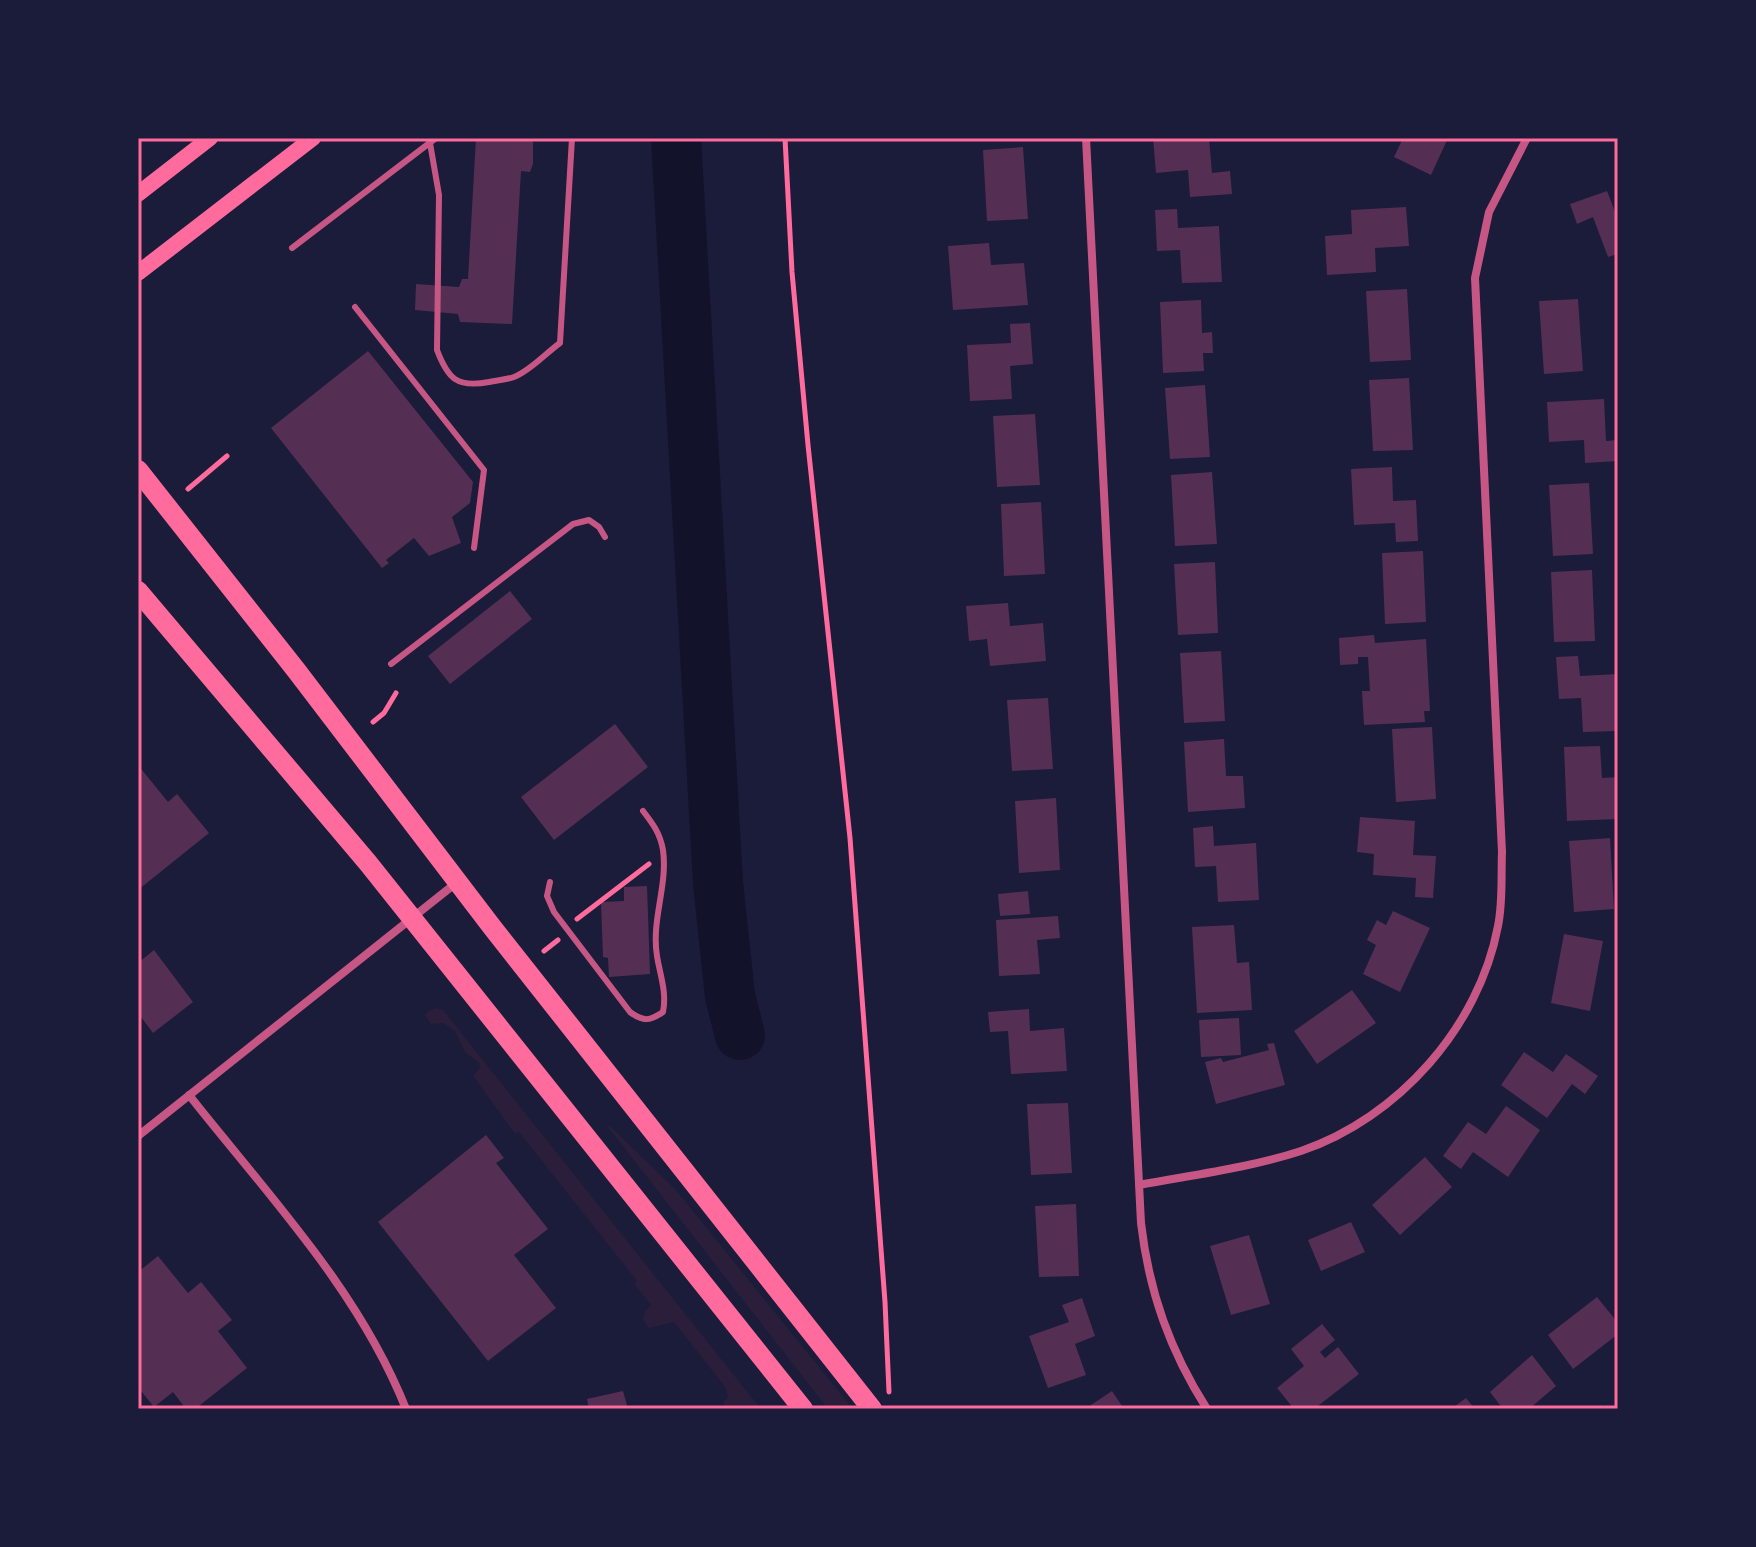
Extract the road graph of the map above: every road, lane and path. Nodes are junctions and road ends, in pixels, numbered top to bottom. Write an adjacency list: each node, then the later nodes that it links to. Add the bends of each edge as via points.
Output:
1 (210, 138): 8 (main road)
2 (313, 138): 10 (main road)
3 (572, 138): 7 (lane, via 560,343 516,377 473,385 453,378 437,350 439,195)
4 (785, 138): 32 (path, via 808,445 850,838)
5 (1086, 138): 31 (street)
6 (1527, 138): 31 (street, via 1489,212 1475,278 1502,852 1499,924 1486,966 1459,1024 1432,1060 1401,1092 1344,1131 1279,1157)
7 (433, 141): 9 (lane)
8 (138, 194)
9 (292, 248)
10 (138, 273)
11 (355, 307): 16 (lane, via 484,470)
12 (227, 456): 14 (path)
13 (138, 470): 24 (main road)
14 (188, 489)
15 (605, 537): 18 (lane, via 589,520 573,524)
16 (474, 548)
17 (138, 591): 25 (main road)
18 (391, 664)
19 (396, 693): 20 (path)
20 (373, 722)
21 (643, 811): 23 (lane, via 659,832 663,853 655,922 666,1000 663,1012 640,1020 630,1012 554,912 547,896)
22 (654, 859): 26 (path)
23 (550, 882)
24 (457, 883): 25 (street); 35 (main road)
25 (413, 918): 29 (street); 34 (main road)
26 (570, 925)
27 (553, 944): 28 (path)
28 (544, 951)
29 (189, 1095): 30 (street); 33 (street, via 330,1274 381,1355)
30 (138, 1136)
31 (1139, 1185): 36 (street, via 1155,1299 1180,1364)
32 (889, 1394)
33 (406, 1409)
34 (803, 1409)
35 (872, 1409)
36 (1207, 1409)

